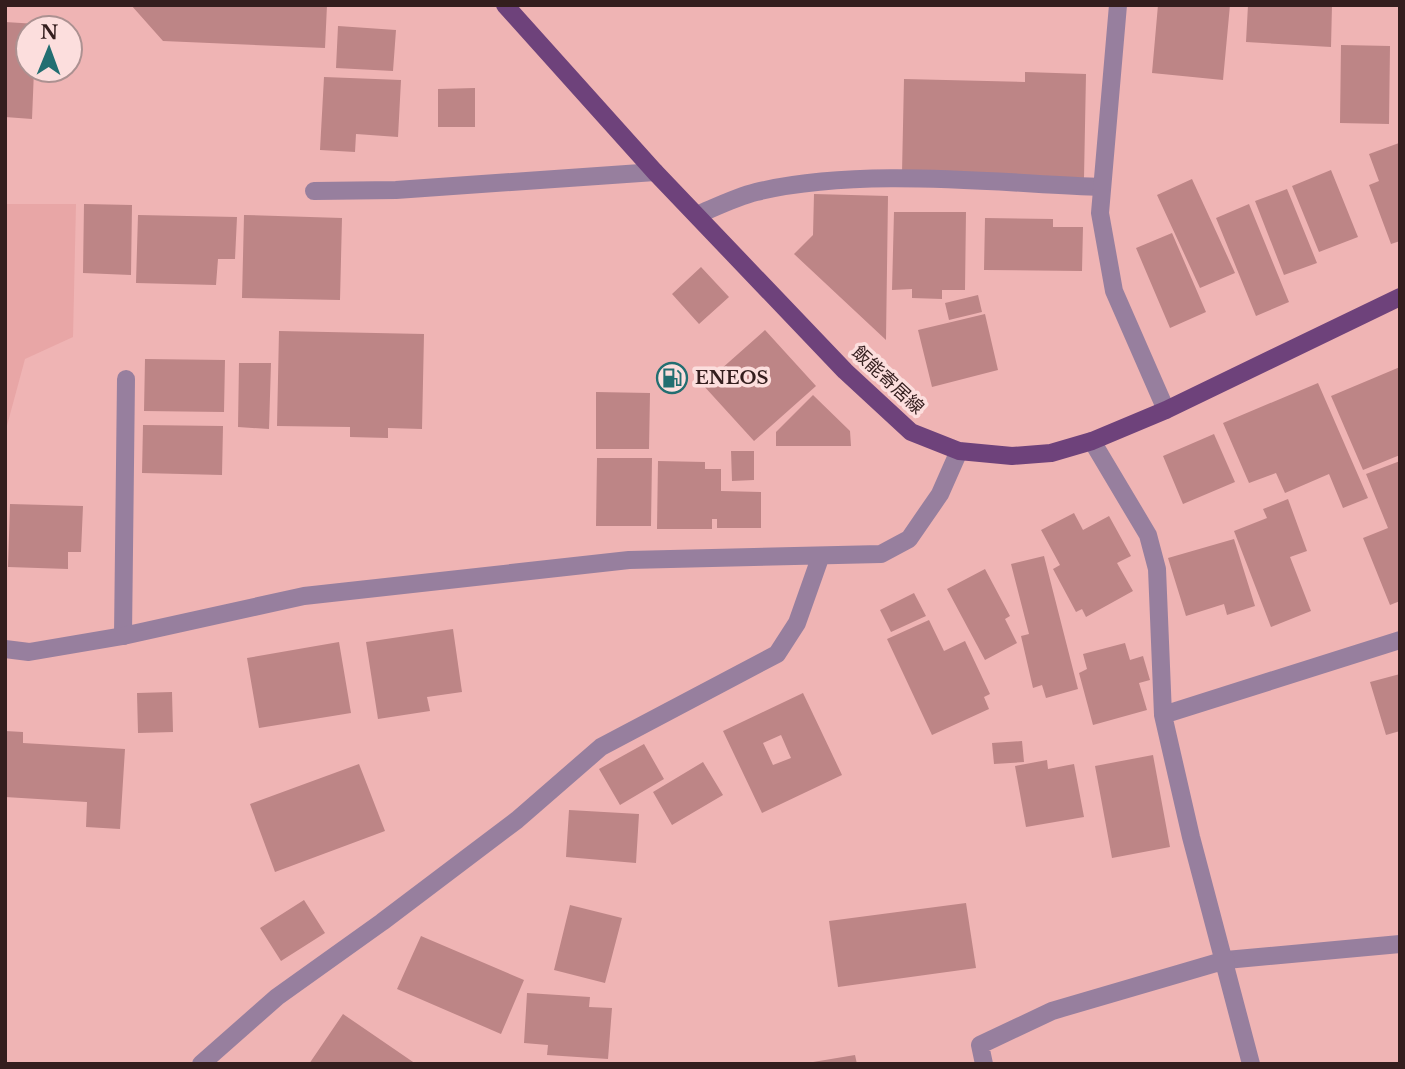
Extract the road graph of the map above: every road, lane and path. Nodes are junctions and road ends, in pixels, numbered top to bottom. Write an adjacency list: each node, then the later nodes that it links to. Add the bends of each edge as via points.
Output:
1 (505, 5): 3 (main road, 飯能寄居線)
2 (1118, 5): 4 (street)
3 (655, 172): 5 (street, via 396,190); 6 (main road, 飯能寄居線)
4 (1102, 187): 6 (street, via 818,181 754,192); 9 (street, via 1100,213 1114,291)
5 (314, 191)
6 (696, 215): 11 (main road, 飯能寄居線, via 911,432)
7 (1400, 297): 9 (main road, 飯能寄居線)
8 (126, 379): 13 (street)
9 (1166, 410): 10 (main road, 飯能寄居線)
10 (1092, 441): 11 (main road, 飯能寄居線, via 1051,453 1012,456); 16 (street, via 1148,536 1157,569)
11 (958, 451): 12 (street, via 940,494 909,538 881,554)
12 (820, 558): 13 (street, via 628,560 331,593); 19 (street, via 797,623 777,654 601,747 517,820 277,997)
13 (123, 636): 15 (street, via 29,652)
14 (1400, 640): 16 (street)
15 (5, 649)
16 (1163, 715): 18 (street)
17 (1400, 944): 18 (street)
18 (1226, 961): 20 (street, via 1052,1010 980,1045); 21 (street)
19 (201, 1064)
20 (984, 1064)
21 (1251, 1064)

